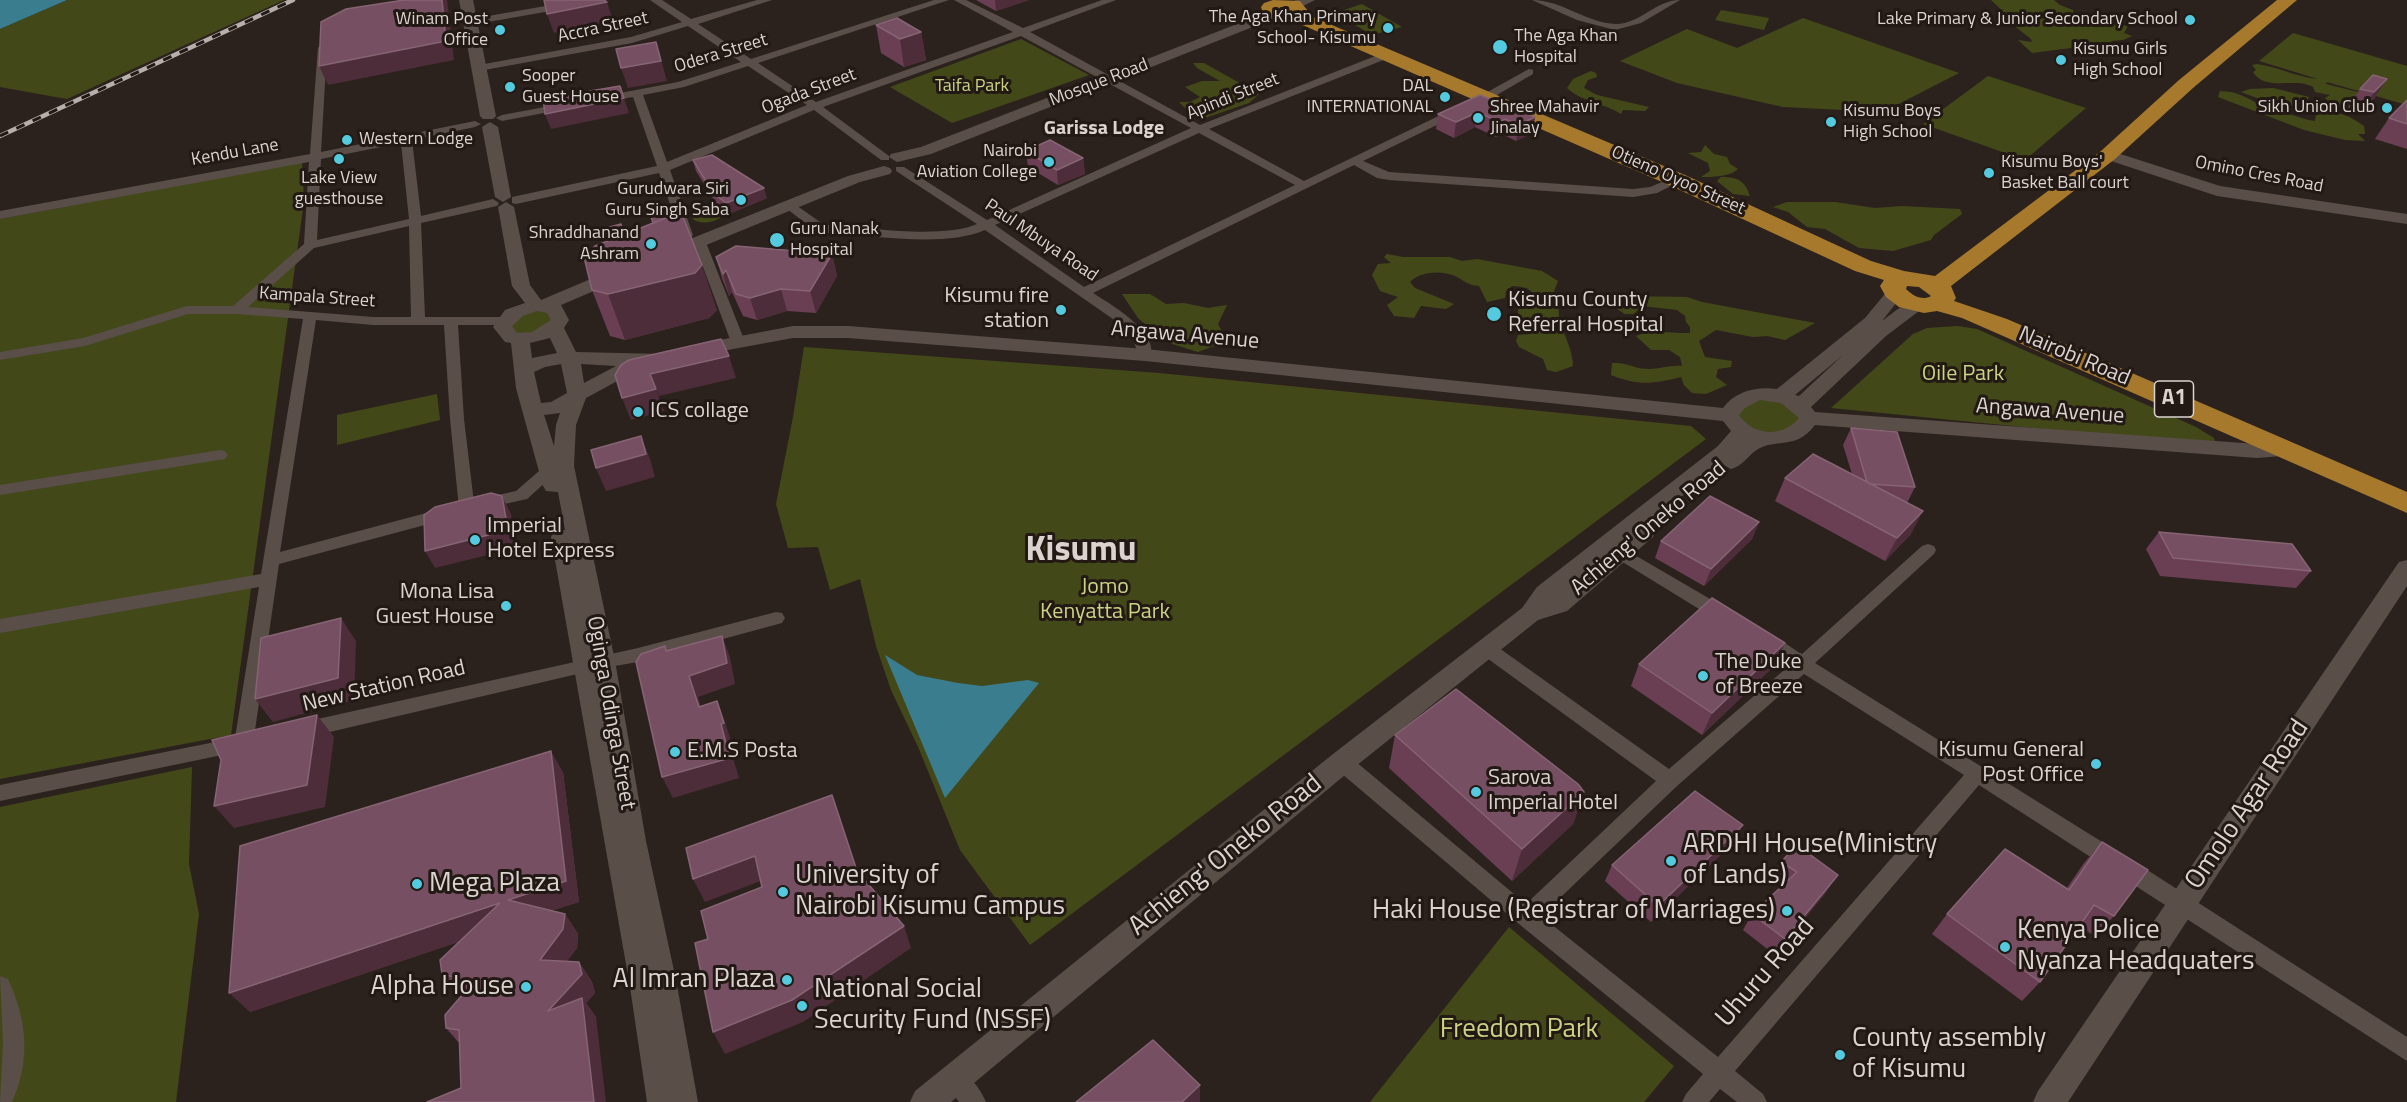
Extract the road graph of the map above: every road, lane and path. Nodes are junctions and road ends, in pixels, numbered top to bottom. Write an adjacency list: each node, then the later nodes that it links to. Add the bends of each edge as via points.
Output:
1 (466, 0): 14 (main road)
2 (596, 0): 14 (street)
3 (655, 0): 15 (street, Paul Mbuya Road)
4 (766, 0): 15 (street, Accra Street)
5 (944, 0): 19 (street, Odera Street)
6 (959, 0): 16 (street)
7 (1111, 0): 16 (street, Ogada Street)
8 (1537, 0): 9 (street, via 1602,25 1617,26 1634,22)
9 (1675, 0)
10 (2279, 0): 29 (highway, via 2219,45)
11 (2288, 0): 29 (highway)
12 (1269, 6): 13 (highway, via 1283,16); 22 (main road, Mosque Road)
13 (1299, 7): 18 (highway, Otieno Oyoo Street)
14 (471, 22): 20 (main road)
15 (689, 24): 19 (street, Paul Mbuya Road); 20 (street, Accra Street, via 607,46)
16 (1022, 32): 22 (street); 25 (street, Ogada Street)
17 (323, 42): 30 (street)
18 (1387, 55): 24 (highway, Otieno Oyoo Street); 27 (street, Apindi Street)
19 (748, 63): 23 (street, Odera Street, via 680,85); 25 (street, Paul Mbuya Road)
20 (479, 68): 26 (main road)
21 (1529, 72): 24 (street)
22 (1111, 79): 27 (street); 32 (main road, Mosque Road)
23 (637, 93): 26 (street, Odera Street); 33 (street)
24 (1486, 97): 31 (street); 34 (highway, Otieno Oyoo Street)
25 (814, 106): 32 (street, Paul Mbuya Road); 33 (street, Ogada Street)
26 (489, 121): 28 (street, Kendu Lane); 36 (main road)
27 (1199, 129): 35 (street); 41 (street, Apindi Street)
28 (406, 139): 30 (street, Kendu Lane); 40 (street)
29 (2102, 153): 39 (main road, Omino Cres Road, via 2217,190); 45 (highway)
30 (315, 157): 38 (street, Kendu Lane); 43 (street)
31 (1353, 160): 34 (street, via 1389,177 1633,193); 35 (street)
32 (891, 164): 37 (main road, Mosque Road); 41 (street, Paul Mbuya Road)
33 (664, 168): 36 (street, Ogada Street); 42 (street)
34 (1677, 180): 45 (highway, Otieno Oyoo Street)
35 (1301, 184): 46 (street)
36 (504, 202): 40 (street, Ogada Street); 44 (main road)
37 (789, 206): 41 (street, Apindi Street, via 828,229 960,236); 42 (main road, Mosque Road)
38 (0, 215)
39 (2407, 219)
40 (415, 220): 43 (street, Ogada Street); 50 (street)
41 (986, 225): 46 (street, Paul Mbuya Road)
42 (694, 242): 48 (main road, Mosque Road, via 599,282); 53 (street)
43 (310, 245): 47 (street, Kampala Street)
44 (521, 286): 48 (main road, Oginga Odinga Street); 52 (main road)
45 (1919, 291): 60 (main road, via 1872,322); 62 (main road); 65 (highway, Nairobi Road / A1); 69 (highway, Nairobi Road / A1, via 2015,328)
46 (1084, 292): 54 (street, Paul Mbuya Road, via 1128,323 1138,334)
47 (236, 310): 49 (street, Kampala Street); 55 (street, via 187,310 85,342)
48 (547, 312): 52 (main road, via 520,310); 52 (main road, via 539,336); 56 (main road, Oginga Odinga Street)
49 (310, 316): 50 (street, Kampala Street); 73 (street)
50 (418, 321): 51 (street, Kampala Street)
51 (451, 321): 52 (street, Kampala Street); 70 (street)
52 (508, 326): 58 (main road, Oginga Odinga Street)
53 (738, 342): 54 (main road, Angawa Avenue, via 822,331); 57 (main road, Angawa Avenue)
54 (1145, 355): 63 (main road, Angawa Avenue)
55 (0, 356)
56 (570, 359): 57 (main road, Angawa Avenue); 58 (main road, via 547,359); 59 (main road, Oginga Odinga Street)
57 (638, 362): 59 (main road, Angawa Avenue)
58 (524, 369): 61 (main road, Oginga Odinga Street)
59 (577, 395): 61 (main road, via 554,408); 67 (main road, Oginga Odinga Street)
60 (1781, 396): 62 (main road); 63 (main road, via 1760,394 1735,404)
61 (531, 407): 67 (main road, Oginga Odinga Street)
62 (1804, 412): 64 (main road, via 1805,425 1790,435); 65 (main road, Angawa Avenue, via 2257,451)
63 (1735, 423): 64 (main road); 71 (main road, Achieng' Oneko Road, via 1737,440)
64 (1764, 439): 71 (main road, Achieng' Oneko Road, via 1749,445)
65 (2287, 450): 69 (highway, Nairobi Road / A1)
66 (220, 455): 68 (street)
67 (557, 467): 70 (street, via 521,495); 79 (main road, Oginga Odinga Street)
68 (0, 490)
69 (2407, 501)
70 (467, 508): 73 (street)
71 (1612, 549): 78 (main road, Achieng' Oneko Road, via 1559,604 1530,614); 80 (street)
72 (1928, 550): 80 (street)
73 (271, 560): 75 (street)
74 (2407, 568): 88 (main road, Omolo Agar Road)
75 (268, 579): 77 (street); 83 (street)
76 (776, 618): 79 (street, New Station Road)
77 (0, 626)
78 (1486, 648): 84 (main road, Achieng' Oneko Road); 86 (street)
79 (595, 663): 81 (street, New Station Road); 95 (main road, Oginga Odinga Street); 96 (main road, Oginga Odinga Street, via 661,980)
80 (1803, 663): 85 (street); 86 (street)
81 (290, 734)
82 (267, 739): 83 (street)
83 (244, 744): 87 (street)
84 (1342, 762): 89 (street); 93 (main road, Achieng' Oneko Road)
85 (1977, 773): 88 (street); 92 (street, Uhuru Road)
86 (1670, 780): 89 (street)
87 (0, 793)
88 (2182, 903): 91 (street); 101 (main road, Omolo Agar Road)
89 (1527, 917): 92 (street)
90 (0, 986): 94 (street, via 14,1027 13,1059 7,1089)
91 (2407, 1050)
92 (1719, 1072): 99 (street, Uhuru Road); 100 (street)
93 (954, 1078): 97 (main road, Achieng' Oneko Road); 98 (street)
94 (0, 1101)
95 (663, 1102)
96 (682, 1102)
97 (926, 1102)
98 (974, 1102)
99 (1694, 1102)
100 (1755, 1102)
101 (2049, 1102)

